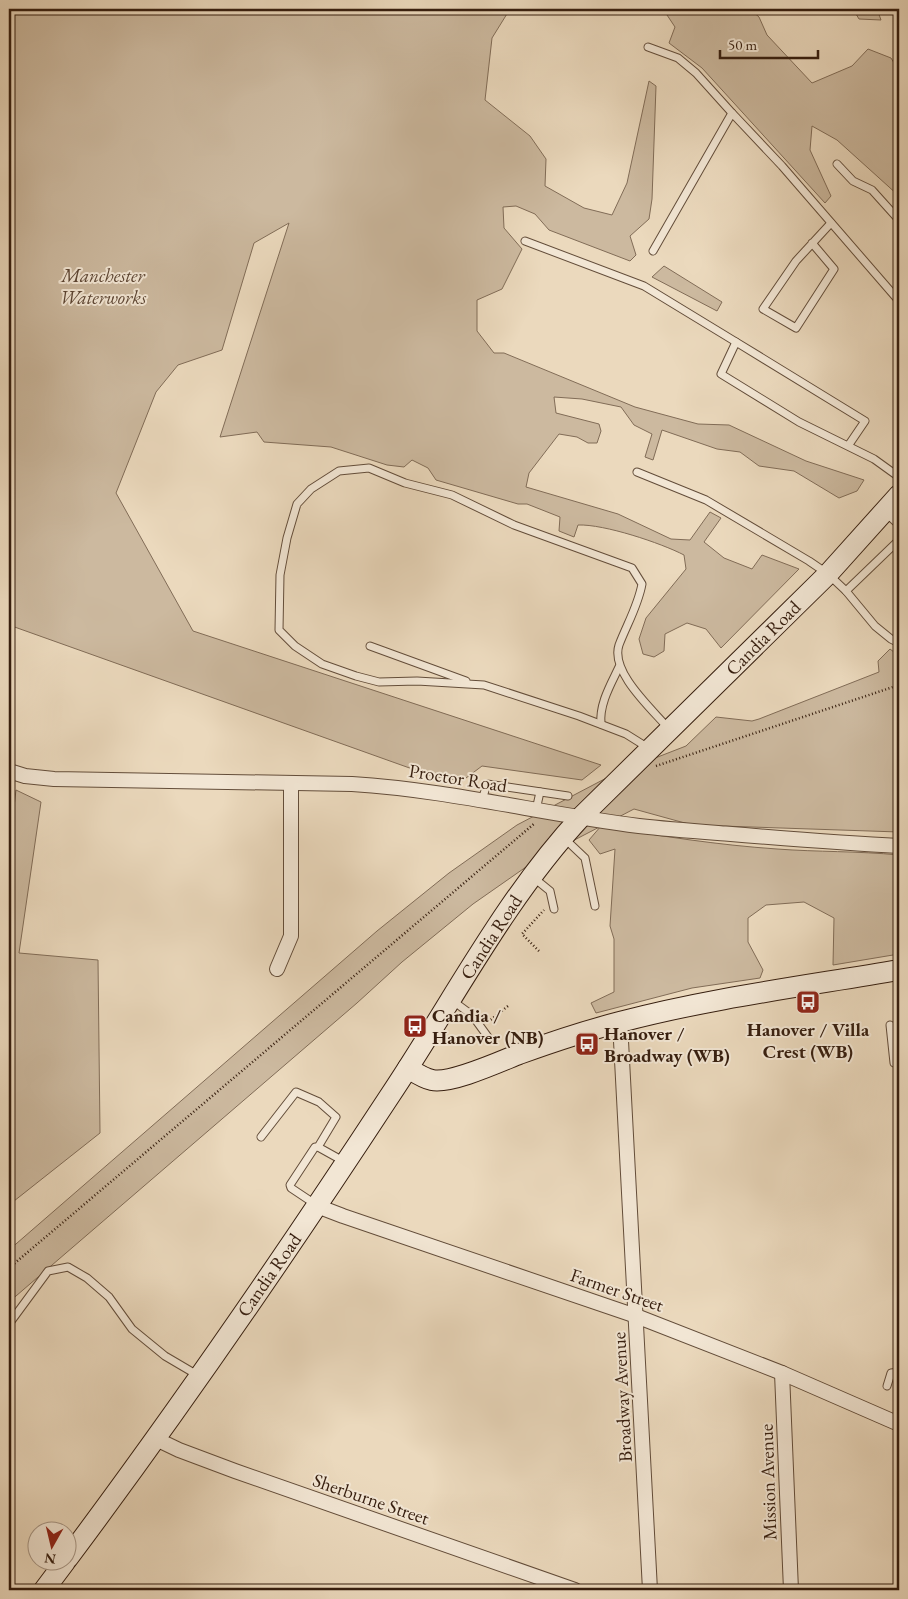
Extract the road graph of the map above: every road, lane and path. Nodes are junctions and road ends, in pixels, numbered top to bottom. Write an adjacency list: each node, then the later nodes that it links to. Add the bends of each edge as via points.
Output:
1 (648, 47): 2 (lane, via 678,58)
2 (732, 113): 5 (lane); 8 (lane)
3 (837, 164): 4 (lane, via 853,181 872,190)
4 (899, 220)
5 (831, 223): 7 (lane); 9 (lane)
6 (525, 241): 10 (lane, via 644,286)
7 (812, 243): 7 (lane, via 763,309 796,328 834,269)
8 (653, 251)
9 (899, 301)
10 (736, 342): 11 (lane, via 721,374 800,422); 11 (lane, via 865,421)
11 (848, 446): 13 (lane)
12 (637, 472): 17 (lane, via 706,500)
13 (899, 477)
14 (899, 495): 15 (main road, Candia Road)
15 (892, 518): 17 (main road, Candia Road)
16 (899, 540): 18 (lane)
17 (828, 574): 18 (lane); 25 (main road, Candia Road)
18 (846, 591): 19 (lane, via 875,626)
19 (898, 640)
20 (370, 646): 22 (lane)
21 (619, 667): 22 (lane, via 618,648 639,601 642,584 632,568 514,525 452,495 405,483 370,468 339,472 312,489 297,504 287,538 280,575 278,630 322,664 356,676 380,682); 24 (lane, via 600,715); 25 (lane)
22 (474, 684): 24 (lane)
23 (899, 685): 26 (path)
24 (601, 724): 26 (lane, via 626,734)
25 (670, 730): 26 (main road, Candia Road)
26 (653, 758): 33 (main road, Candia Road)
27 (9, 771): 28 (street, Proctor Road, via 54,779)
28 (292, 783): 31 (street, Proctor Road, via 380,785); 41 (street, via 291,936)
29 (540, 792): 30 (lane); 31 (lane, via 487,784); 32 (lane)
30 (568, 796)
31 (482, 800): 32 (street, Proctor Road)
32 (536, 816): 33 (street, Proctor Road); 55 (path)
33 (581, 817): 34 (main road, Candia Road); 35 (street, Proctor Road, via 648,827)
34 (563, 837): 36 (main road, Candia Road); 38 (lane, via 585,858)
35 (899, 846)
36 (532, 877): 37 (lane, via 550,891); 43 (main road, Candia Road)
37 (552, 901): 39 (lane); 40 (path, via 522,934)
38 (595, 906)
39 (554, 909)
40 (539, 950)
41 (277, 969)
42 (899, 970): 45 (main road, via 750,994)
43 (450, 999): 47 (lane, via 472,1015); 50 (main road, Candia Road)
44 (508, 1006): 47 (path)
45 (620, 1022): 50 (main road, via 442,1080 426,1078); 56 (street, Broadway Avenue)
46 (890, 1025): 49 (lane)
47 (482, 1028): 48 (lane)
48 (488, 1036)
49 (894, 1063)
50 (408, 1068): 53 (main road, Candia Road)
51 (261, 1137): 52 (lane, via 296,1092 319,1102 336,1117)
52 (318, 1146): 53 (lane); 54 (lane, via 290,1185)
53 (346, 1162): 54 (main road, Candia Road)
54 (317, 1206): 56 (street, Farmer Street); 60 (main road, Candia Road)
55 (9, 1268)
56 (636, 1316): 59 (street, Farmer Street); 68 (street, Broadway Avenue)
57 (9, 1324): 60 (lane, via 48,1271 68,1267 88,1278 108,1297 132,1329 165,1356)
58 (899, 1372): 61 (lane, via 891,1373)
59 (782, 1373): 62 (street, Farmer Street); 69 (street, Mission Avenue)
60 (199, 1376): 63 (main road, Candia Road)
61 (887, 1386)
62 (899, 1424)
63 (156, 1439): 64 (main road, Candia Road); 67 (street, Sherburne Street, via 235,1471)
64 (78, 1544)
65 (58, 1572): 66 (main road)
66 (44, 1590)
67 (575, 1590)
68 (650, 1590)
69 (790, 1590)

